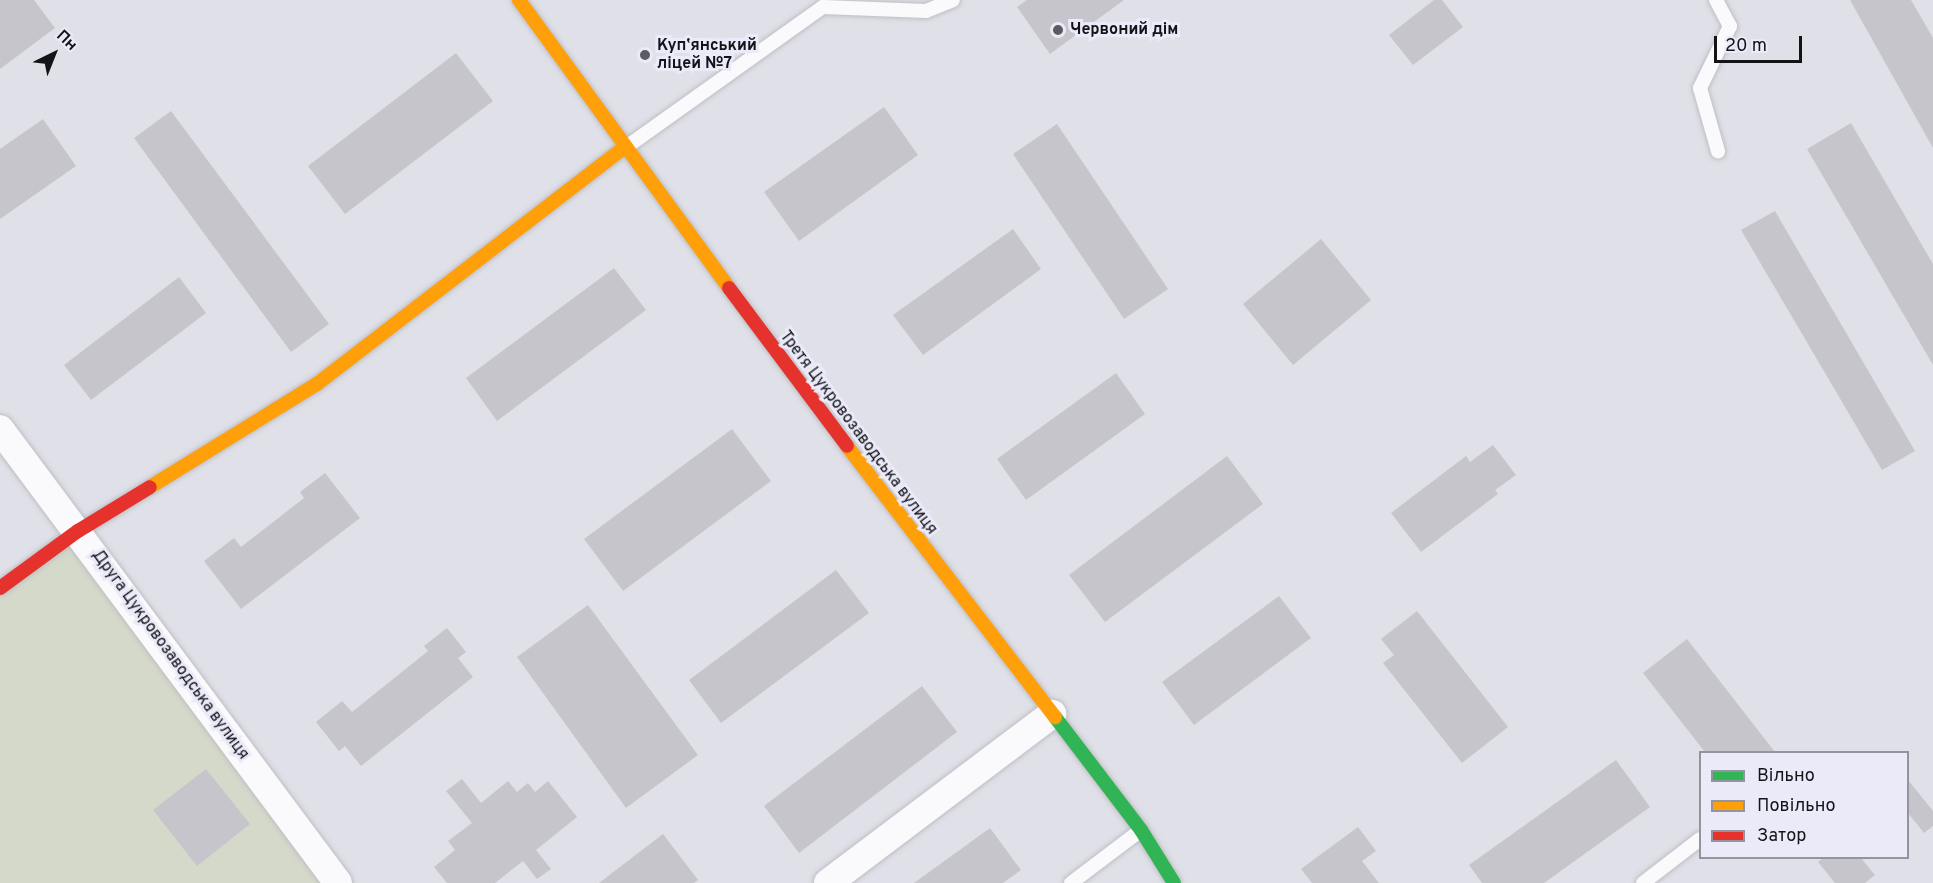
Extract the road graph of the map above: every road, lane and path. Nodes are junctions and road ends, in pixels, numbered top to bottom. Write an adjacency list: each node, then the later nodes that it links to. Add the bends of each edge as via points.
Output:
1 (519, 0): 4 (street, Третя Цукровозаводська вулиця)
2 (953, 0): 4 (lane, via 926,10 823,7)
3 (1716, 0): 5 (lane, via 1730,26 1700,88)
4 (624, 148): 7 (street, via 317,384); 9 (street, Третя Цукровозаводська вулиця)
5 (1718, 151)
6 (0, 429): 7 (street, Друга Цукровозаводська вулиця)
7 (78, 531): 8 (street); 12 (street, Друга Цукровозаводська вулиця)
8 (0, 588)
9 (1052, 714): 10 (street, Третя Цукровозаводська вулиця); 13 (street)
10 (1141, 830): 14 (lane); 15 (street, Третя Цукровозаводська вулиця)
11 (1699, 841): 16 (lane)
12 (338, 883)
13 (828, 883)
14 (1071, 883)
15 (1174, 883)
16 (1643, 883)

